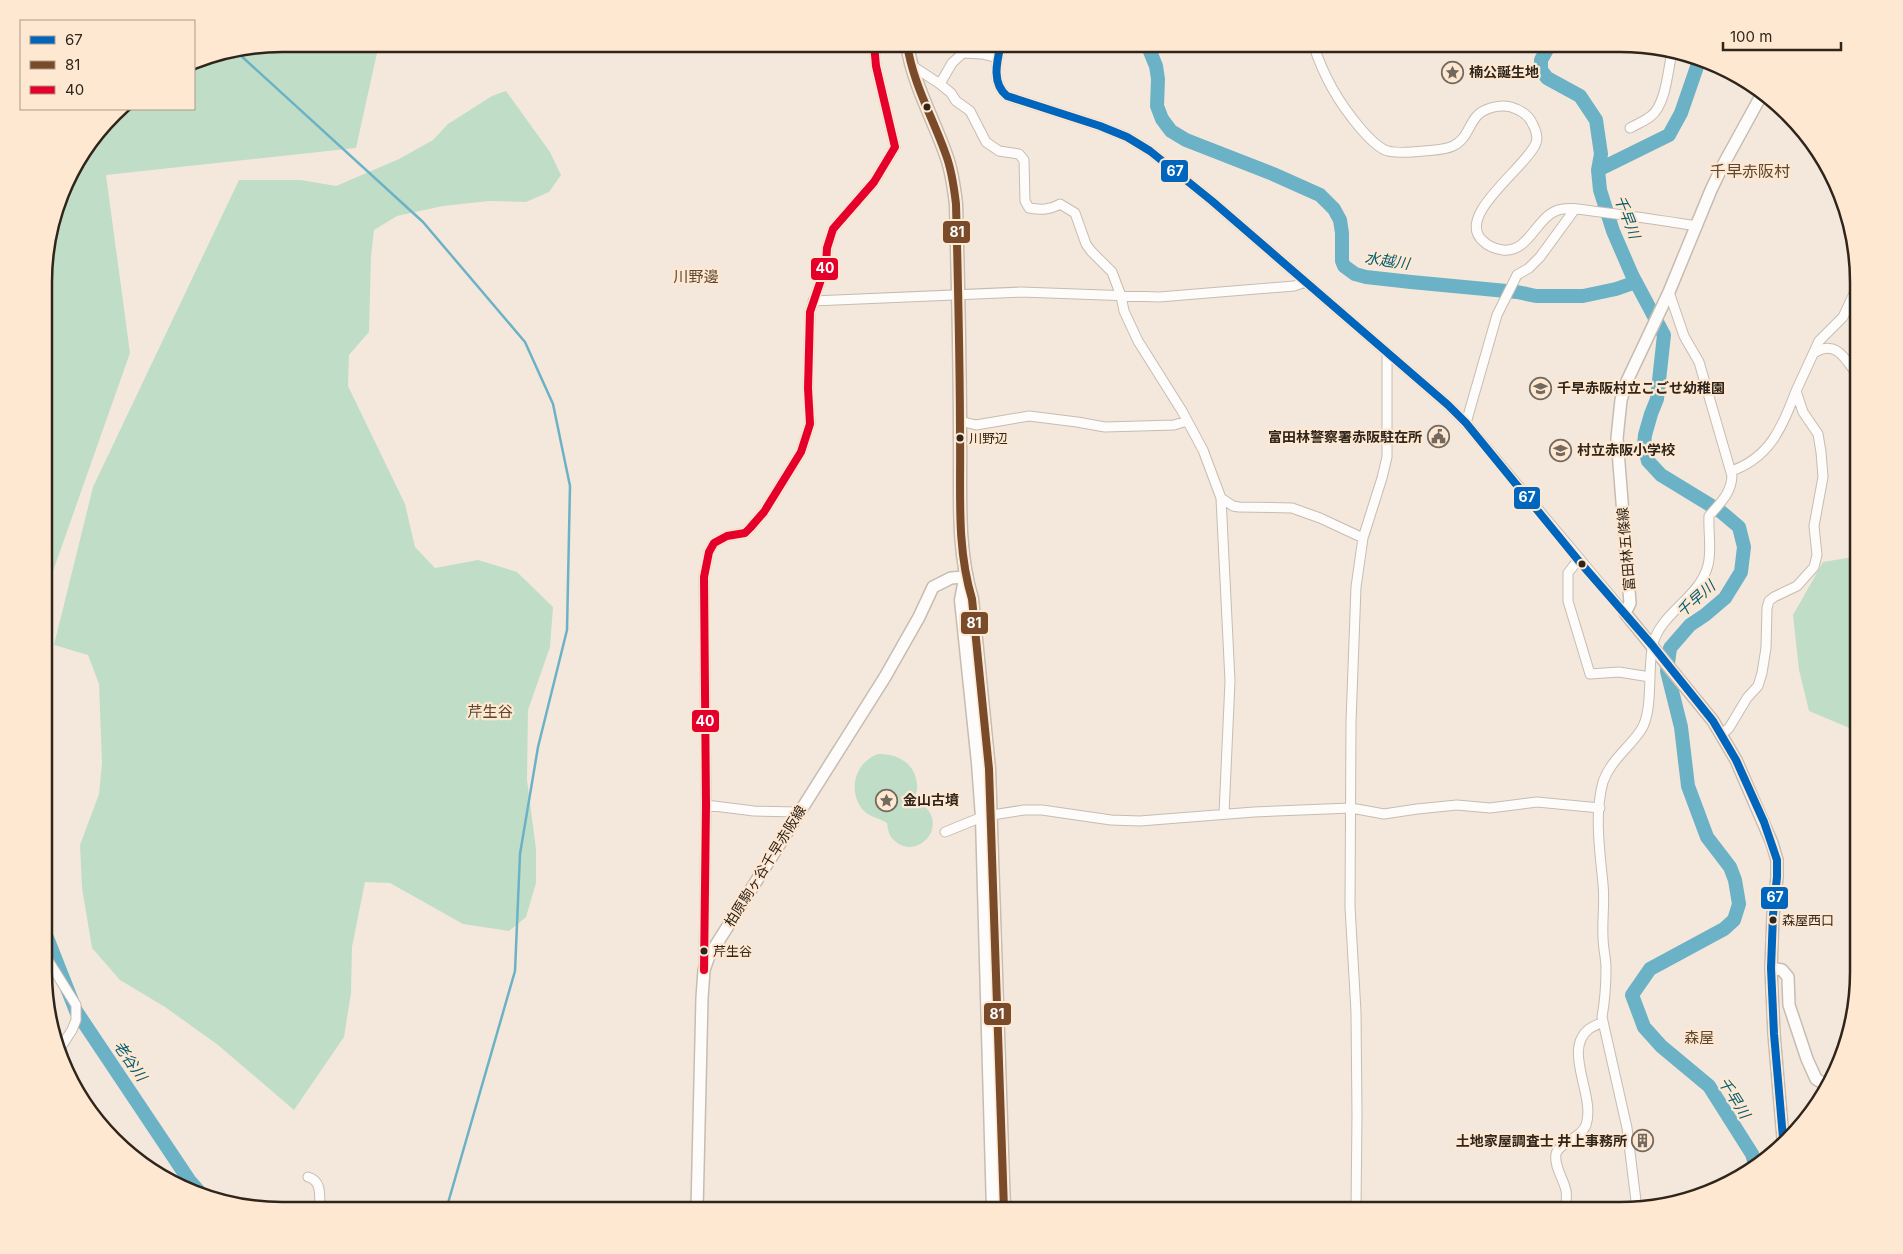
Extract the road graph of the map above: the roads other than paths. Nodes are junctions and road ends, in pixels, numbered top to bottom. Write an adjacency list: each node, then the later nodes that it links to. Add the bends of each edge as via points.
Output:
1 (875, 52): 17 (street, via 895,147 874,182 833,229 826,265)
2 (908, 52): 7 (highway)
3 (999, 52): 5 (street)
4 (1316, 52): 11 (street, via 1336,97 1370,140 1384,151 1431,151 1452,147 1463,139 1477,116 1497,106 1509,106 1530,118 1537,141 1529,156 1484,205 1476,220 1482,241 1496,249 1511,251 1524,243 1543,219 1559,210)
5 (998, 58): 8 (street, via 963,54 952,63); 13 (street, via 997,84 1007,96 1100,126 1150,151)
6 (1671, 58): 10 (street, via 1657,110)
7 (910, 64): 8 (street); 14 (highway, via 939,135 953,180)
8 (940, 84): 15 (street, via 970,110 986,142 1000,151 1019,154 1024,160 1025,201 1029,208 1046,209 1060,204 1075,213 1086,244 1112,272)
9 (1759, 99): 12 (main road, 富田林五條線, via 1722,167)
10 (1630, 128)
11 (1575, 209): 12 (street); 25 (street, via 1540,257 1517,275 1497,315)
12 (1697, 226): 16 (main road, 富田林五條線)
13 (1305, 282): 15 (street, via 1294,286 1206,294); 19 (street)
14 (958, 295): 15 (street, via 1021,292); 17 (street); 23 (highway)
15 (1121, 296): 24 (street, via 1124,312 1138,341)
16 (1667, 297): 26 (street, via 1699,362); 31 (main road, 富田林五條線, via 1621,400 1617,422 1630,602)
17 (813, 301): 35 (street, via 809,321 810,424 801,452 764,512 750,528 745,533 727,536 714,543 707,559 704,577)
18 (1850, 302): 20 (street, via 1843,317 1819,341)
19 (1387, 353): 25 (street); 28 (street, via 1387,457)
20 (1813, 353): 21 (street, via 1829,347 1838,350); 22 (street)
21 (1850, 365)
22 (1796, 391): 26 (street, via 1769,446 1750,463); 34 (street, via 1803,412 1818,434 1821,452 1823,477 1814,526 1817,555 1814,567 1797,586 1769,601 1766,648 1758,686)
23 (960, 420): 24 (street, via 976,425 1029,416 1105,427 1174,425); 30 (highway, via 959,515)
24 (1187, 421): 27 (street, via 1203,450)
25 (1466, 423): 29 (street)
26 (1731, 471): 32 (street, via 1731,487 1709,516 1708,565 1701,582 1658,630)
27 (1221, 498): 28 (street, via 1240,507 1292,508); 39 (street, via 1230,681)
28 (1363, 538): 36 (street, via 1356,587)
29 (1578, 560): 31 (street); 33 (street, via 1568,573 1568,601 1590,674 1619,672)
30 (965, 577): 38 (main road, 柏原駒ヶ谷千早赤阪線, via 950,578 933,587 885,677); 40 (highway, via 961,600 978,763)
31 (1625, 613): 32 (main road)
32 (1652, 646): 33 (street); 34 (main road)
33 (1650, 677): 37 (street, via 1644,722 1610,768 1603,782)
34 (1721, 735): 43 (main road, via 1764,822 1777,860)
35 (706, 805): 38 (street); 44 (street)
36 (1351, 808): 37 (street, via 1384,814 1457,805 1490,808 1538,802); 39 (street); 55 (street, via 1350,907 1357,1048)
37 (1600, 808): 45 (street, via 1606,966)
38 (799, 812): 44 (main road, 柏原駒ヶ谷千早赤阪線, via 714,946)
39 (1224, 814): 40 (street, via 1140,821 1042,810)
40 (987, 816): 41 (street); 53 (highway); 54 (highway)
41 (945, 832)
42 (52, 967): 46 (street, via 76,1005 76,1020)
43 (1771, 968): 47 (main road, via 1782,970 1788,977 1789,1005 1807,1059 1816,1079); 48 (main road)
44 (704, 970): 52 (main road, 柏原駒ヶ谷千早赤阪線)
45 (1603, 1022): 50 (street, via 1627,1128); 56 (street, via 1589,1028 1580,1040 1578,1054 1587,1096 1586,1124 1577,1137 1556,1153 1557,1166 1566,1189)
46 (64, 1043)
47 (1822, 1083)
48 (1783, 1134)
49 (308, 1177): 51 (street, via 319,1184)
50 (1636, 1201)
51 (320, 1202)
52 (697, 1202)
53 (994, 1202)
54 (1004, 1202)
55 (1356, 1202)
56 (1565, 1202)

